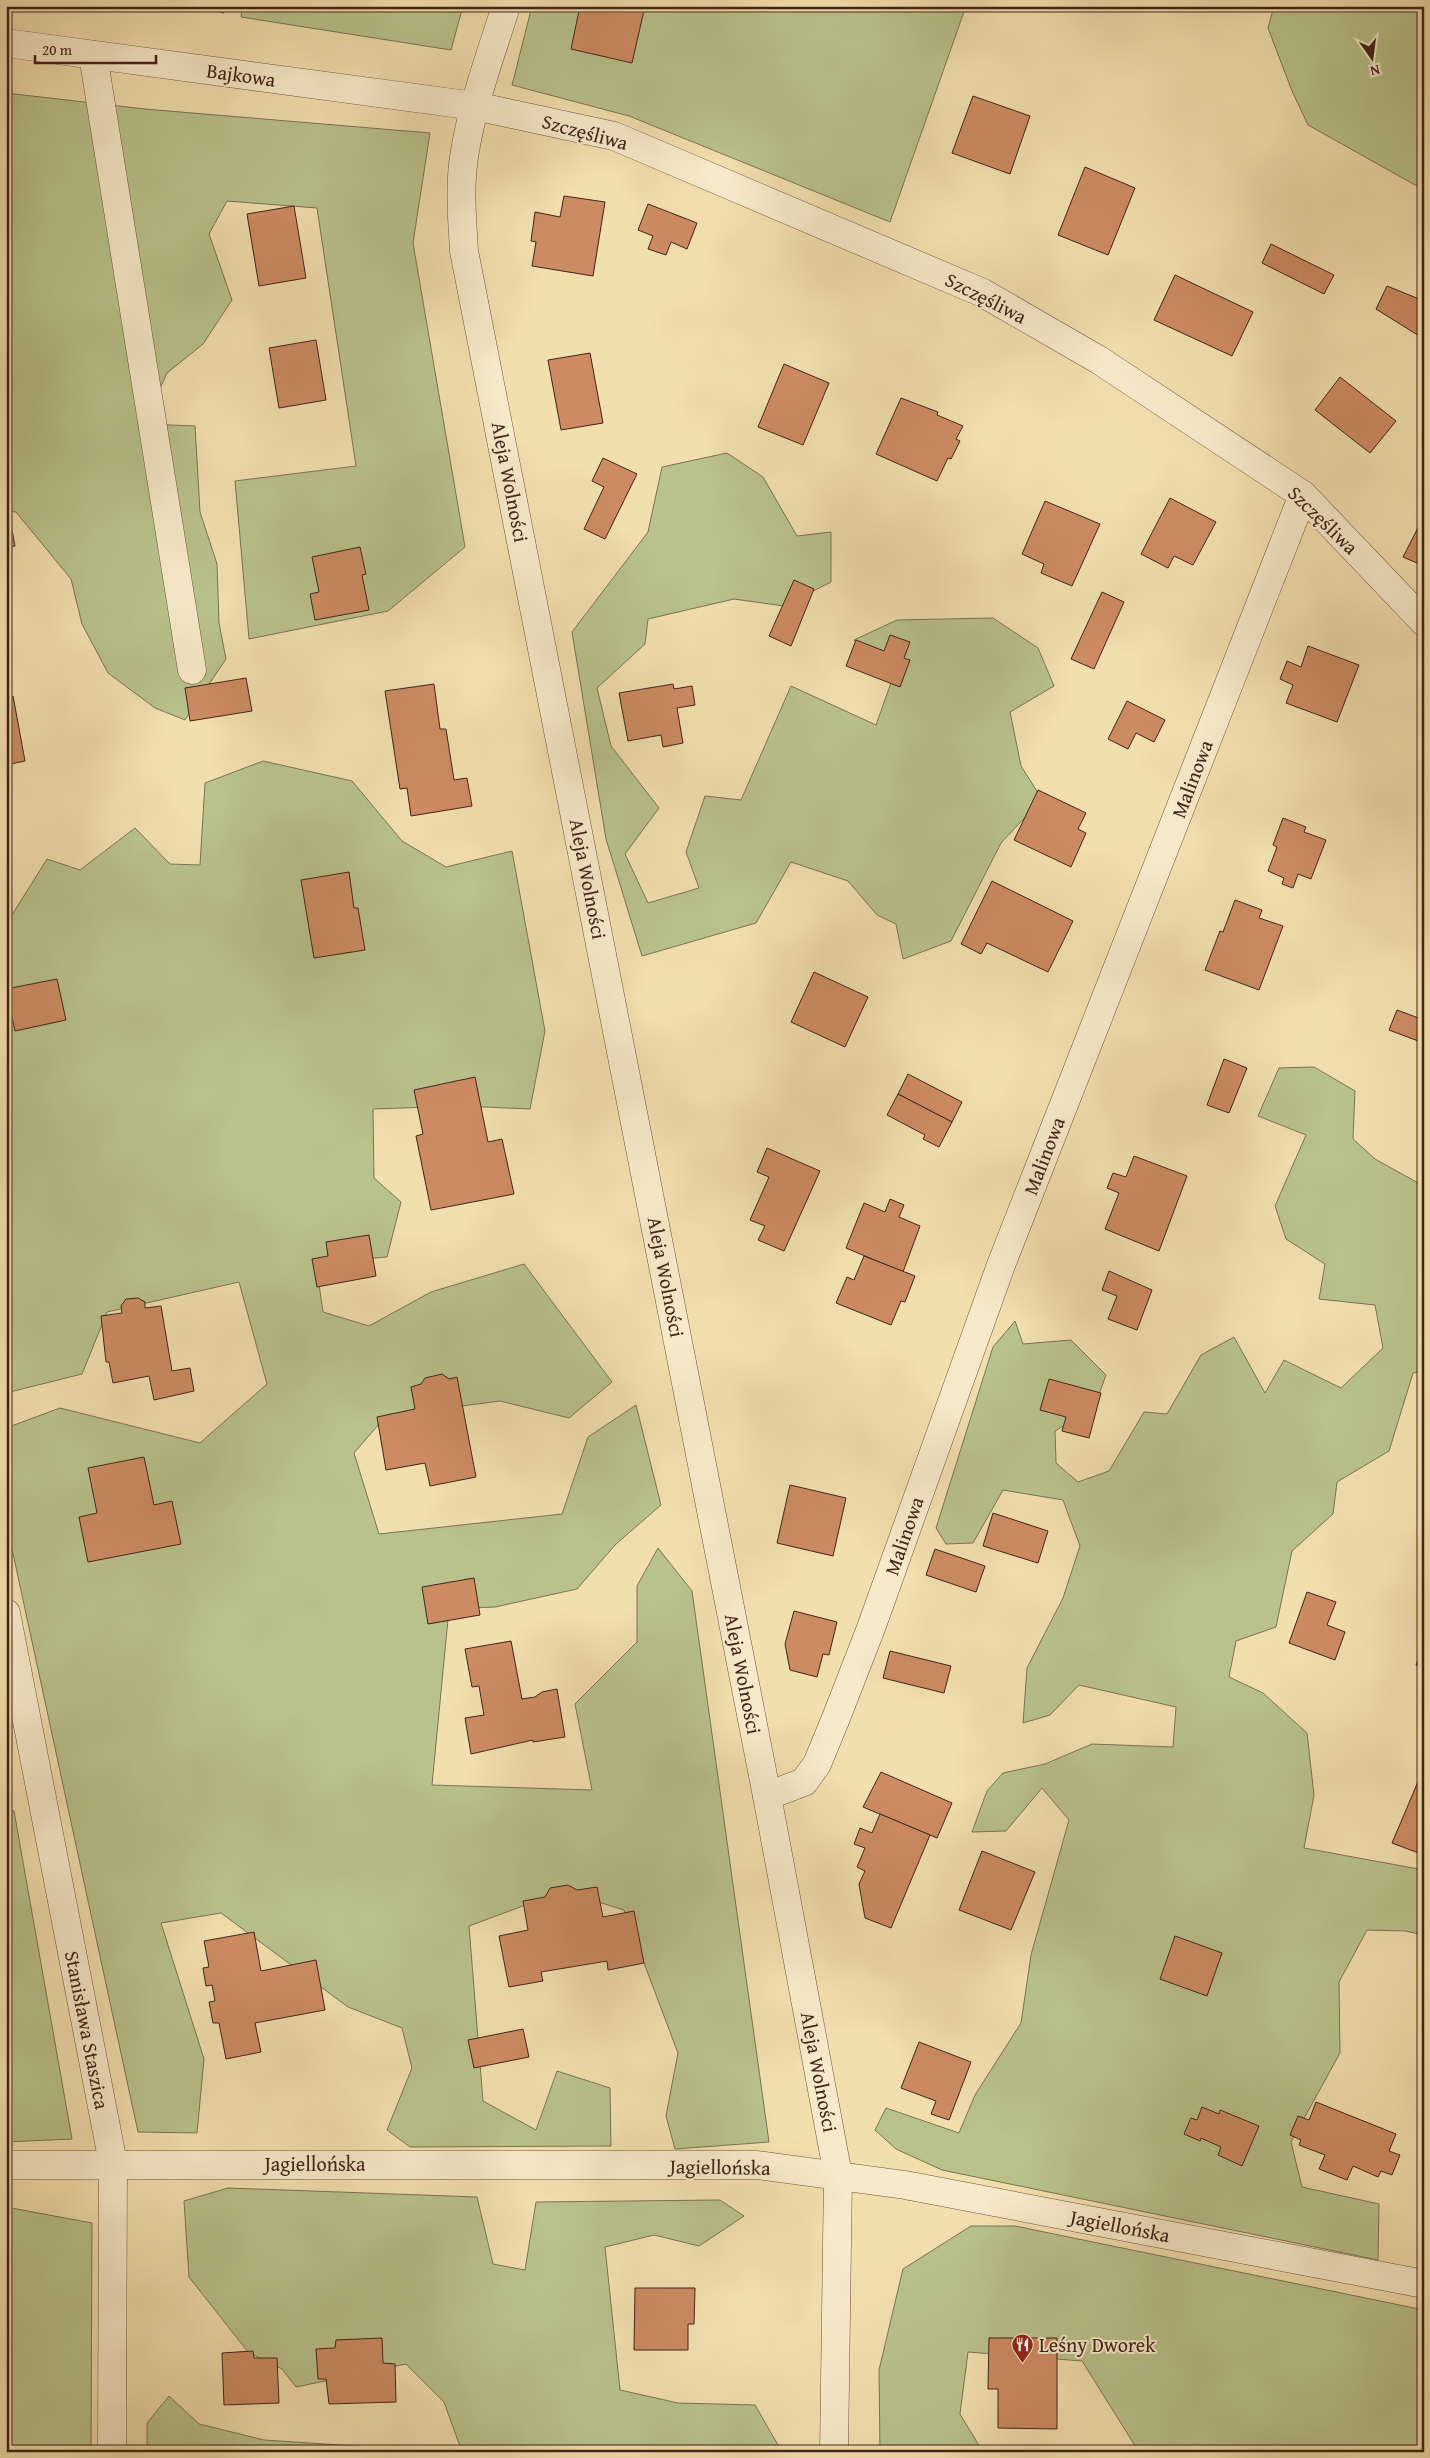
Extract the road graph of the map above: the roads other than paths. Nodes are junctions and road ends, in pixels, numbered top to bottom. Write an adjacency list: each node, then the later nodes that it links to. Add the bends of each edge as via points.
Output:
1 (506, 6): 4 (street, Aleja Wolności)
2 (6, 43): 3 (street, Bajkowa)
3 (93, 55): 4 (street, Bajkowa); 7 (street)
4 (475, 106): 5 (street, Szczęśliwa, via 614,136 984,293 1099,360); 9 (street, Aleja Wolności, via 464,152 461,201 464,251)
5 (1303, 495): 6 (street, Szczęśliwa); 9 (street, Malinowa, via 1001,1265 836,1718 817,1764 804,1782)
6 (1424, 622)
7 (192, 670)
8 (6, 1613): 10 (street, Stanisława Staszica)
9 (767, 1796): 12 (street, Aleja Wolności)
10 (113, 2163): 11 (street, Jagiellońska); 12 (street, Jagiellońska, via 757,2166); 14 (street, Stanisława Staszica)
11 (6, 2165)
12 (838, 2175): 13 (street, Jagiellońska); 15 (street, Aleja Wolności)
13 (1424, 2284)
14 (112, 2452)
15 (834, 2452)

